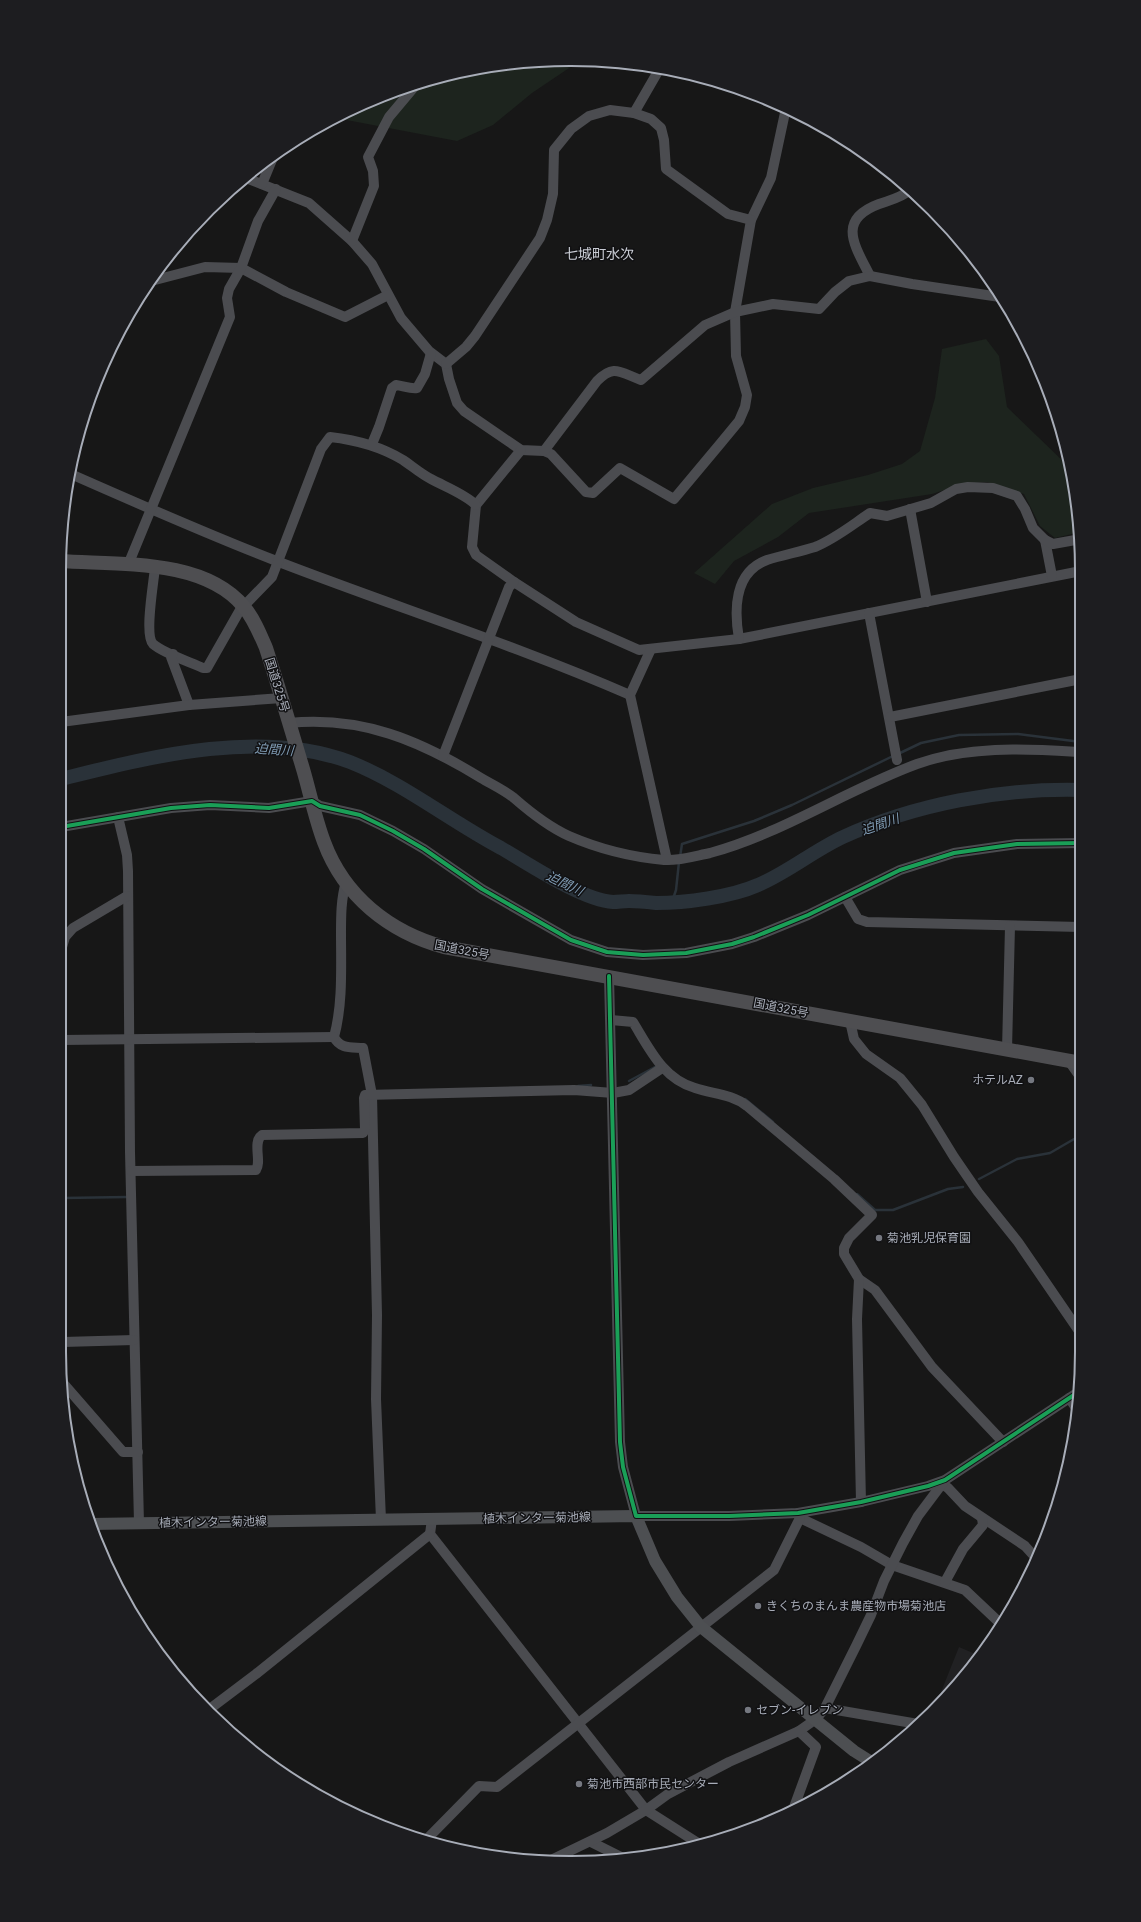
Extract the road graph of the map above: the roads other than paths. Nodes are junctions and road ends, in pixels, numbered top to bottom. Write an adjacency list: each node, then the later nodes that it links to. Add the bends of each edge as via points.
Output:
1 (657, 74): 3 (street)
2 (410, 93): 11 (street, via 389,117 368,157 373,171 374,186)
3 (634, 113): 10 (street, via 651,119 660,128 664,140 666,169 728,214); 19 (street, via 610,110 597,113 589,116 562,138 554,150 552,194 547,220 540,238 475,336)
4 (785, 114): 10 (street, via 772,178)
5 (270, 165): 7 (street)
6 (251, 180): 7 (street)
7 (262, 184): 8 (street)
8 (276, 189): 11 (street, via 309,203); 12 (street, via 258,221)
9 (905, 193): 13 (street, via 863,211 854,222 852,231 855,246)
10 (751, 220): 17 (street)
11 (352, 240): 15 (street, via 372,264)
12 (241, 268): 14 (street, via 200,267); 15 (street, via 278,288 345,317); 25 (street, via 229,289 227,298 230,317)
13 (870, 276): 16 (street); 17 (street, via 849,281 819,309 772,304)
14 (159, 279)
15 (388, 295): 18 (street, via 401,318)
16 (994, 296)
17 (734, 312): 22 (street, via 705,325 641,380 612,370 606,372 596,381); 22 (street, via 736,356 747,395 745,407 738,421 674,499 620,468 593,493 586,492)
18 (431, 352): 19 (street); 20 (street, via 418,388 396,385 392,388)
19 (446, 364): 21 (street, via 457,403 464,411)
20 (372, 444): 24 (street); 30 (street, via 330,437 321,449)
21 (521, 450): 22 (street); 24 (street)
22 (544, 450)
23 (75, 476): 25 (street)
24 (476, 505): 35 (street, via 472,548 476,555)
25 (151, 509): 30 (street); 31 (street)
26 (910, 509): 27 (street, via 931,503 956,489 993,488 1017,496 1032,528); 36 (street); 39 (street, via 887,516 870,513 842,533 815,546 758,564 750,571 738,591 736,617)
27 (1045, 540): 28 (street, via 1053,544); 34 (street)
28 (1074, 540)
29 (66, 561): 31 (highway, 国道325号)
30 (278, 562): 37 (street, via 272,577); 40 (street)
31 (128, 565): 32 (highway, 国道325号)
32 (155, 567): 37 (highway, 国道325号, via 184,571 204,578 228,591); 42 (street, via 149,635 153,644)
33 (1075, 571): 34 (street)
34 (1052, 576): 36 (street)
35 (514, 582): 40 (street, via 509,587); 41 (street, via 576,622 639,650)
36 (927, 602): 38 (street)
37 (244, 607): 42 (street, via 207,668); 45 (highway, 国道325号, via 260,633)
38 (869, 613): 39 (street); 47 (street)
39 (739, 639): 41 (street)
40 (489, 640): 44 (street); 51 (street)
41 (651, 649): 44 (street)
42 (173, 654): 46 (street, via 171,657)
43 (1075, 680): 47 (street)
44 (630, 695): 57 (street)
45 (282, 698): 46 (street); 49 (highway, 国道325号)
46 (189, 705): 48 (street)
47 (890, 717): 52 (street)
48 (66, 721)
49 (289, 726): 51 (street, via 314,721 334,721 376,729); 53 (highway, 国道325号)
50 (1075, 752): 57 (street, via 1009,749 971,751 919,763 743,842 691,858)
51 (443, 756): 57 (street, via 514,798 536,817 569,836 593,846 640,857)
52 (897, 760)
53 (312, 801): 54 (street, via 269,808 189,806); 58 (highway, 国道325号, via 324,843); 60 (street, via 320,806 360,815 393,831 482,889 553,931 583,945 607,952 686,953 732,944 777,928)
54 (118, 817): 55 (street); 59 (street, via 127,855)
55 (66, 826)
56 (1075, 843): 60 (street, via 1017,844 954,853 911,866)
57 (667, 860)
58 (346, 882): 64 (highway, 国道325号, via 380,918 405,933 431,944); 67 (street, via 342,896 341,963)
59 (127, 896): 63 (street, via 73,928); 69 (street)
60 (845, 897): 61 (street, via 858,920 867,922)
61 (1010, 926): 62 (street); 70 (street)
62 (1075, 927)
63 (66, 936)
64 (609, 976): 65 (street); 66 (highway, 国道325号)
65 (611, 1020): 72 (street, via 633,1022); 73 (street)
66 (850, 1021): 70 (highway, 国道325号); 77 (street, via 854,1039 866,1054 900,1078 922,1105 966,1175 1018,1242)
67 (334, 1037): 69 (street); 74 (street, via 342,1046 363,1048)
68 (66, 1040): 69 (street)
69 (130, 1040): 75 (street)
70 (1007, 1050): 71 (highway, 国道325号)
71 (1075, 1062)
72 (662, 1068): 73 (street, via 629,1090); 76 (street, via 689,1086 733,1097 742,1102 834,1179 872,1215 849,1238 844,1248 844,1254)
73 (613, 1093): 74 (street, via 574,1090); 89 (street, via 620,1442 623,1467)
74 (372, 1095): 75 (street, via 365,1095 364,1098 363,1133 262,1135 258,1141 256,1170); 92 (street, via 377,1315 376,1399)
75 (131, 1171): 78 (street)
76 (859, 1279): 84 (street, via 875,1290 932,1367); 87 (street, via 857,1319)
77 (1075, 1325)
78 (134, 1340): 79 (street); 85 (street)
79 (66, 1342)
80 (67, 1388): 85 (street, via 123,1452)
81 (1073, 1395): 82 (street)
82 (1069, 1398): 83 (street); 84 (street)
83 (1072, 1403)
84 (1003, 1442): 86 (street)
85 (138, 1452): 93 (street)
86 (944, 1482): 87 (street); 90 (street, via 965,1506); 97 (street, via 918,1516)
87 (861, 1502): 88 (street)
88 (799, 1515): 89 (street); 97 (street); 100 (street, via 774,1570)
89 (636, 1516): 91 (main road, 植木インター菊池線); 100 (main road, via 655,1561 677,1597)
90 (982, 1518): 96 (street, via 1025,1546); 98 (street, via 984,1525 963,1549)
91 (432, 1519): 92 (main road, 植木インター菊池線); 95 (street)
92 (381, 1520): 93 (main road, 植木インター菊池線)
93 (139, 1523): 94 (main road, 植木インター菊池線)
94 (97, 1524)
95 (430, 1534): 101 (street); 105 (street)
96 (1033, 1554)
97 (892, 1565): 98 (street); 102 (street, via 868,1621)
98 (945, 1582): 99 (street, via 965,1590)
99 (997, 1620)
100 (701, 1627): 103 (main road); 105 (street)
101 (213, 1707)
102 (825, 1708): 103 (street); 104 (street)
103 (816, 1719): 106 (street); 107 (main road)
104 (911, 1723)
105 (579, 1724): 109 (street); 110 (street, via 498,1787 479,1786)
106 (799, 1731): 108 (street, via 816,1747); 109 (street, via 729,1762 668,1794)
107 (868, 1759)
108 (795, 1803)
109 (646, 1810): 111 (street); 112 (street)
110 (430, 1836)
111 (694, 1841)
112 (591, 1842): 113 (street); 114 (street)
113 (615, 1854)
114 (561, 1856)

